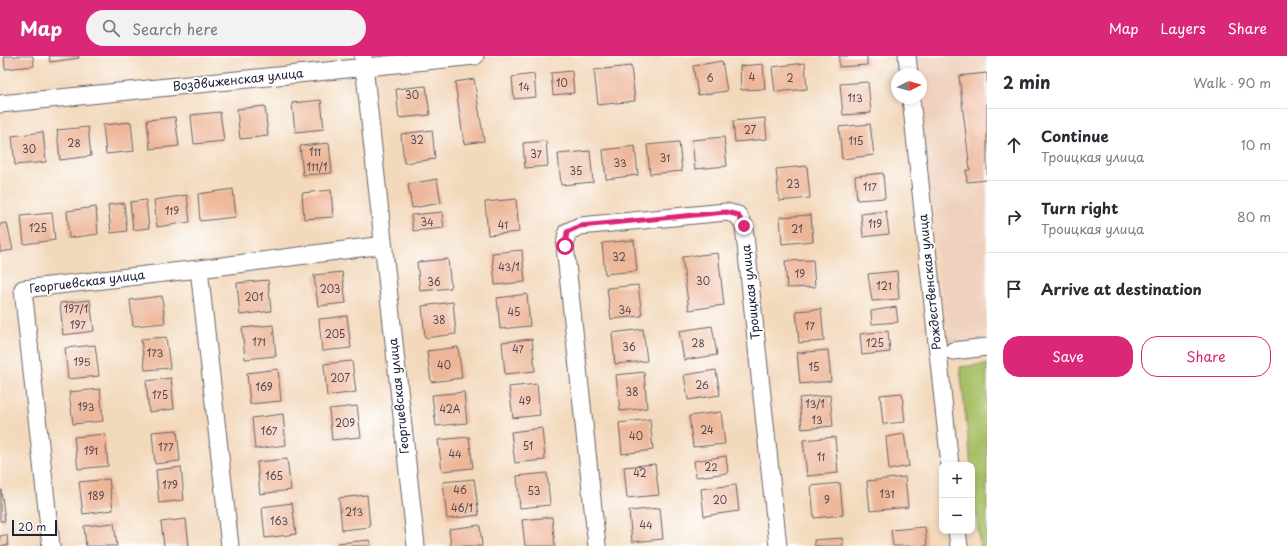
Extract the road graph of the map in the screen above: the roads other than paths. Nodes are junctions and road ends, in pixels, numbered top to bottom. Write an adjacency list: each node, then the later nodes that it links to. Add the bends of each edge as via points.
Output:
1 (475, 56): 3 (street, Воздвиженская улица)
2 (907, 56): 4 (street)
3 (363, 62): 5 (street, Воздвиженская улица); 7 (street, Георгиевская улица)
4 (908, 68)
5 (0, 104)
6 (912, 104): 11 (street, Рождественская улица)
7 (383, 245): 8 (street, Георгиевская улица); 15 (street, Георгиевская улица)
8 (199, 269): 13 (street, Георгиевская улица, via 23,289); 14 (street)
9 (987, 347): 10 (street)
10 (953, 351)
11 (950, 462)
12 (957, 534): 18 (street)
13 (51, 546)
14 (230, 546)
15 (416, 546)
16 (598, 546): 17 (street, Троицкая улица, via 565,246 567,232 580,226 726,212 738,215 744,226)
17 (778, 546)
18 (959, 546)

